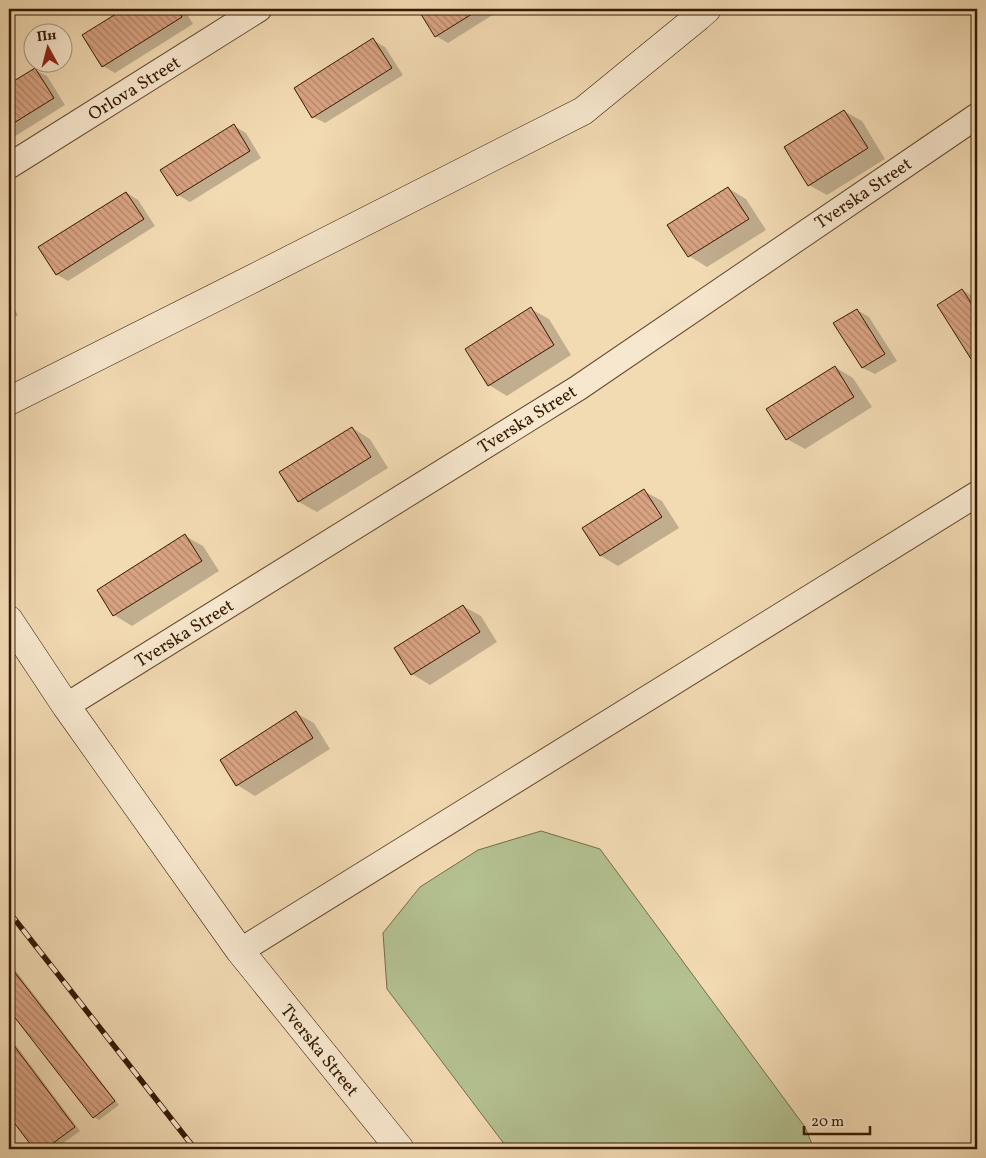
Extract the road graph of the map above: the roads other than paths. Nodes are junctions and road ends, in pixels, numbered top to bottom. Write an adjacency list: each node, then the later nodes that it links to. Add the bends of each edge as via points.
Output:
1 (258, 9): 4 (street, Orlova Street)
2 (707, 9): 5 (main road, via 582,111)
3 (977, 116): 8 (street, Tverska Street, via 578,388)
4 (9, 166)
5 (9, 401)
6 (977, 494): 9 (street)
7 (9, 620): 8 (main road, Tverska Street)
8 (66, 706): 9 (main road, Tverska Street)
9 (240, 951): 10 (main road, Tverska Street)
10 (400, 1149)

